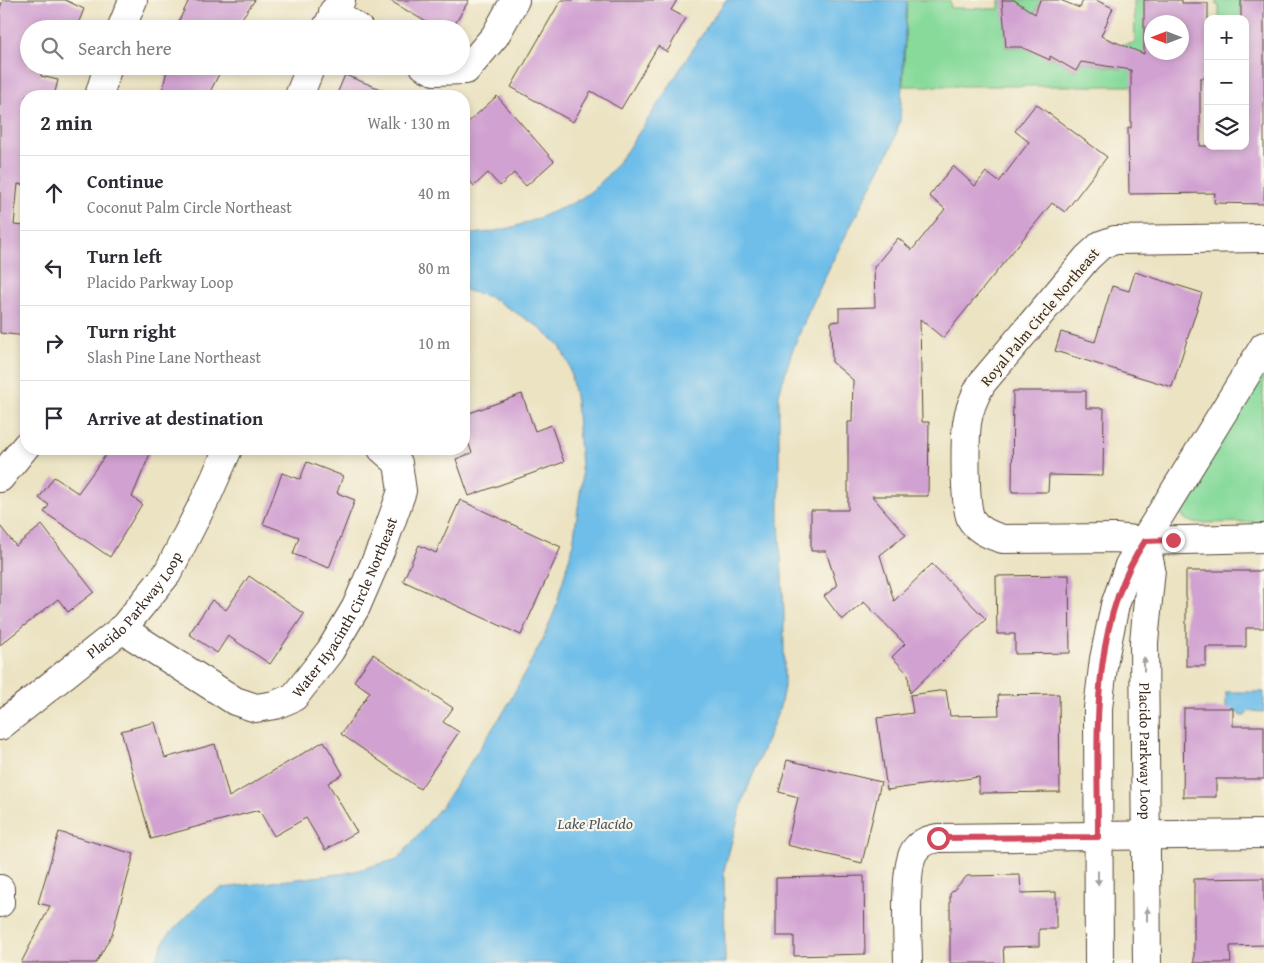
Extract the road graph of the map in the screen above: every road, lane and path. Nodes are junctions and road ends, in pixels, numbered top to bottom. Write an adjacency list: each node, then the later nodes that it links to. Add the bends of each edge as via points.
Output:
1 (133, 0): 4 (street)
2 (515, 0): 6 (street, via 495,36)
3 (334, 13): 5 (street)
4 (125, 20)
5 (345, 20)
6 (470, 65)
7 (105, 75): 9 (street)
8 (307, 75): 10 (street)
9 (101, 90)
10 (301, 90)
11 (1264, 238): 18 (street, Royal Palm Circle Northeast, via 1115,240 1101,246 1087,258 982,383 972,401 967,422 967,497 971,519 986,534 1003,539 1114,538)
12 (1264, 346): 18 (street)
13 (20, 453): 16 (street)
14 (225, 455): 19 (street, Placido Parkway Loop, via 167,574)
15 (389, 455): 19 (street, Water Hyacinth Circle Northeast, via 398,463 402,490 384,542 356,607 330,651 294,697 256,708 235,701)
16 (0, 478)
17 (1264, 538): 18 (street, Royal Palm Circle Northeast)
18 (1145, 541): 22 (street, Placido Parkway Loop, one-way to 18, via 1144,642 1151,569); 23 (street, via 1129,565 1115,605 1104,659 1098,708)
19 (122, 629): 20 (street, Placido Parkway Loop)
20 (0, 726)
21 (1264, 834): 22 (street)
22 (1147, 836): 23 (street); 28 (street, Placido Parkway Loop, one-way to 22)
23 (1098, 837): 26 (street, via 925,840 914,852 909,868); 27 (street, one-way to 27)
24 (0, 889): 25 (street)
25 (0, 903)
26 (908, 963)
27 (1099, 963)
28 (1147, 963)

